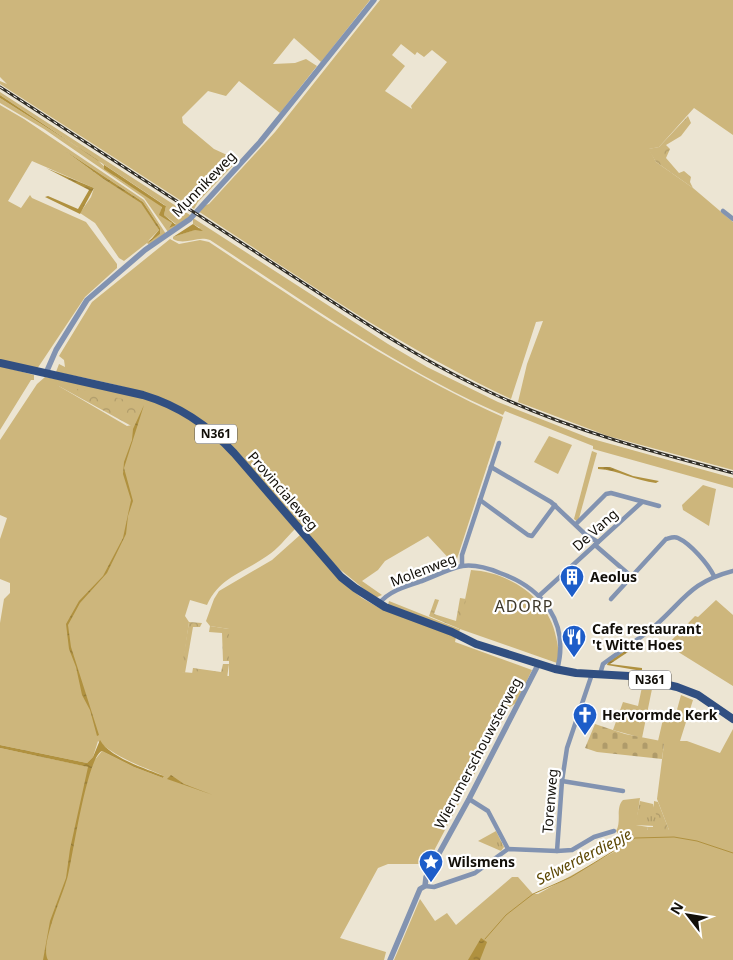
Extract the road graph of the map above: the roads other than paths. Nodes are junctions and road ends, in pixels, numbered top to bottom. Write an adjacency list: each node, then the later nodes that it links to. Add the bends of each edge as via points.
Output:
1 (374, 0): 5 (street, Munnikeweg, via 260,142 190,219 145,250 87,300 56,350)
2 (723, 211): 3 (street)
3 (733, 219)
4 (0, 363): 5 (main road, Provincialeweg / N361)
5 (46, 373): 20 (main road, Provincialeweg / N361, via 143,395 196,418 229,448 341,577)
6 (499, 443): 7 (street)
7 (491, 468): 8 (street); 10 (street)
8 (480, 500): 10 (street, via 532,536); 14 (street, via 462,555)
9 (642, 502): 11 (street, De Vang); 12 (street, De Vang, via 606,494); 13 (street, De Vang)
10 (555, 506): 12 (street)
11 (659, 506)
12 (576, 524): 13 (street)
13 (596, 544): 17 (street); 18 (street, De Vang)
14 (462, 566): 18 (street, Molenweg, via 487,568 505,574); 20 (street, Molenweg, via 404,587)
15 (733, 571): 16 (street, Torenweg)
16 (714, 576): 17 (street, via 691,549 672,537); 23 (street, Torenweg, via 684,595 656,625 603,664)
17 (632, 577): 19 (street)
18 (540, 595): 22 (street, Molenweg, via 560,635 562,654)
19 (611, 599)
20 (379, 604): 21 (main road, Provincialeweg / N361)
21 (538, 664): 22 (main road, Provincialeweg / N361); 27 (street, Wierumerschouwsterweg)
22 (558, 670): 23 (main road, Provincialeweg / N361)
23 (596, 674): 24 (main road, Provincialeweg / N361, via 629,676 677,687 698,696); 25 (street, Torenweg, via 568,744)
24 (733, 719)
25 (562, 781): 26 (street); 30 (street, Torenweg)
26 (623, 791)
27 (469, 799): 29 (street, via 488,811); 31 (street, Wierumerschouwsterweg, via 426,877)
28 (614, 831): 30 (street, via 594,837 572,850)
29 (508, 849): 30 (street, Torenweg); 31 (street, via 474,873 434,887)
30 (557, 851)
31 (425, 886): 32 (street, Wierumerschouwsterweg, via 420,889)
32 (390, 960)

